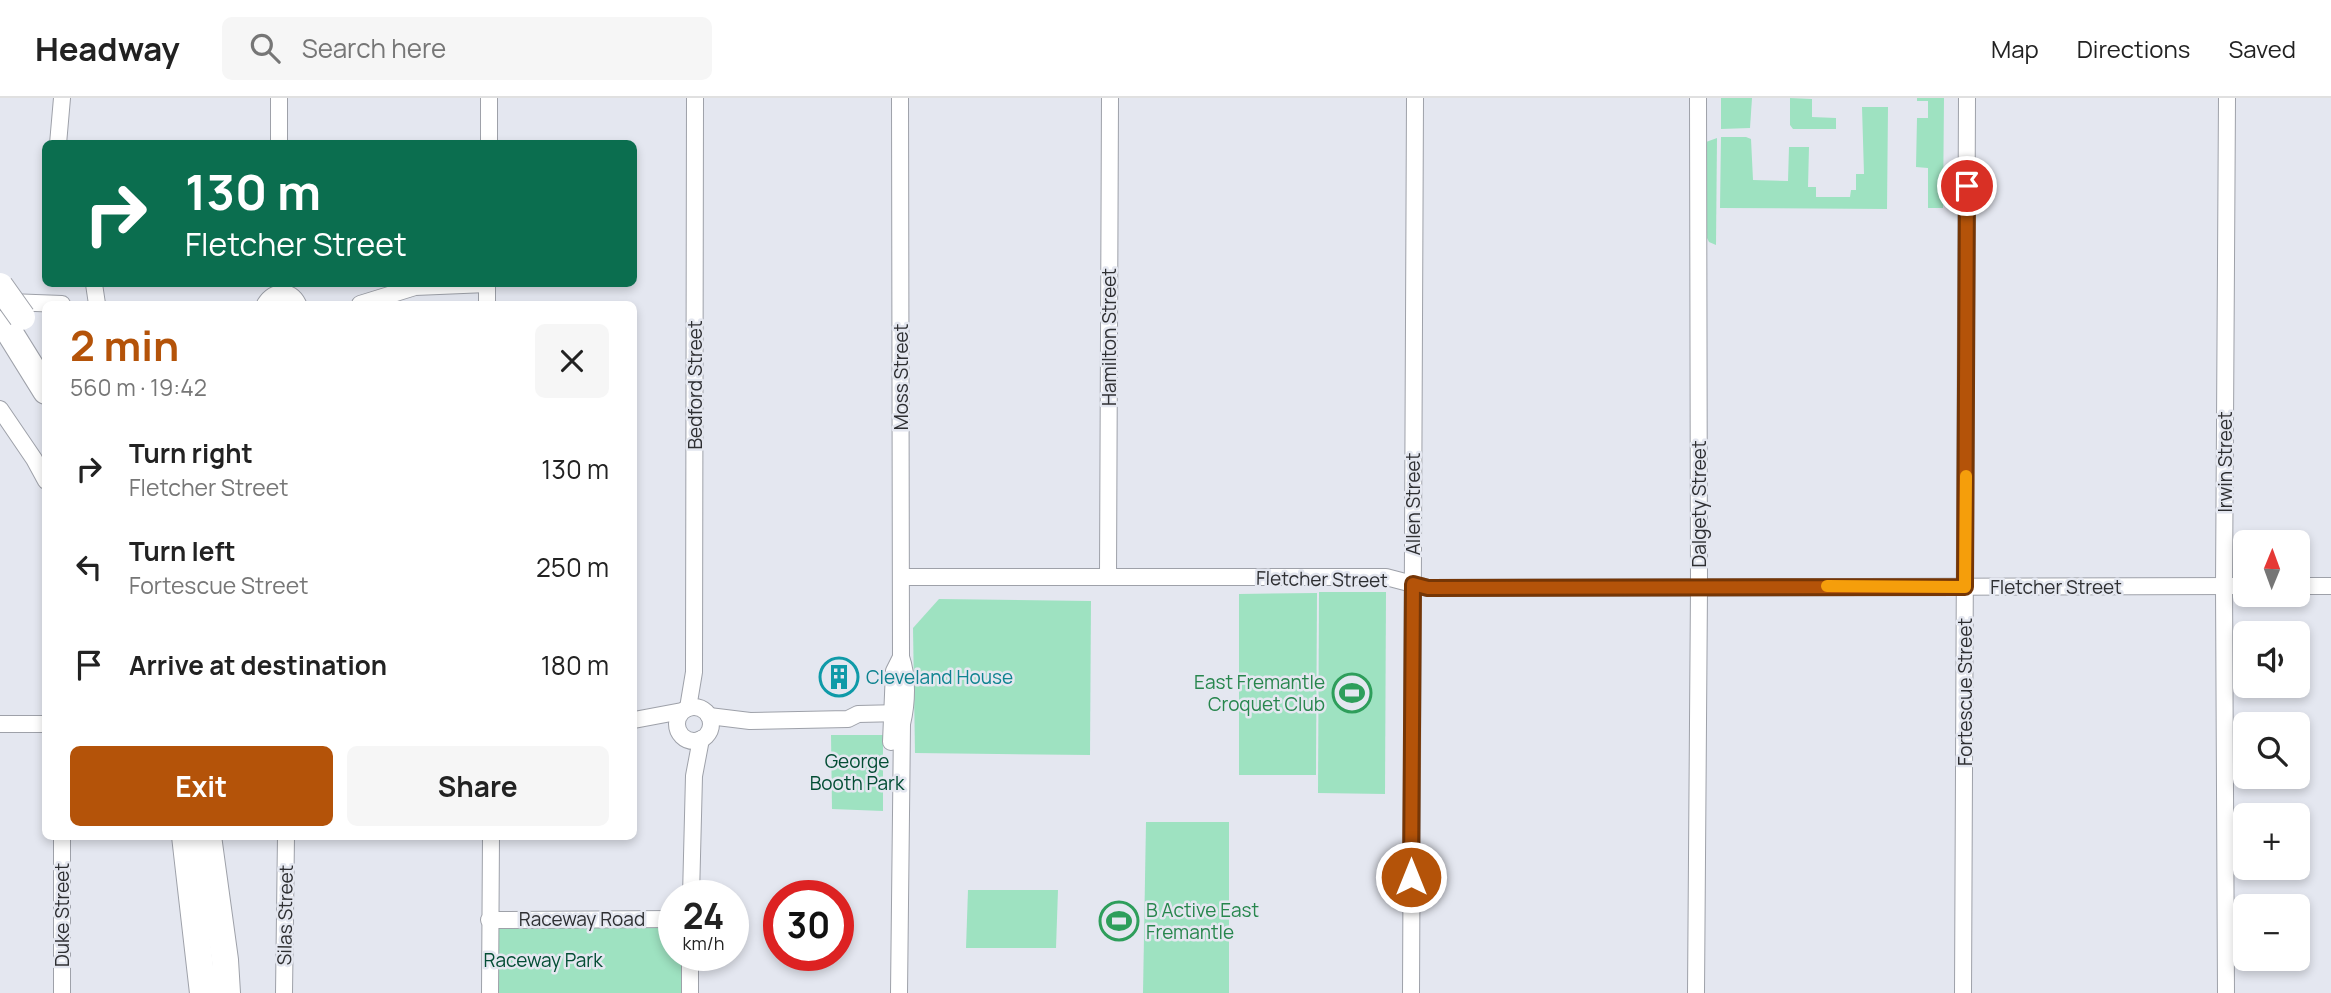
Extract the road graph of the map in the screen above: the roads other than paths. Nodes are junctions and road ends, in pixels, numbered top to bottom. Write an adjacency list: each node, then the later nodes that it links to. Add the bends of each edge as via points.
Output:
1 (62, 98): 11 (street)
2 (279, 98): 12 (street)
3 (489, 98): 13 (street)
4 (695, 98): 37 (street, Bedford Street)
5 (900, 98): 28 (street, Moss Street)
6 (1110, 98): 29 (street, Hamilton Street)
7 (1415, 98): 30 (street, Allen Street)
8 (1698, 98): 35 (street, Dalgety Street)
9 (1967, 98): 36 (street, Fortescue Street)
10 (2227, 98): 31 (street, Irwin Street)
11 (58, 140)
12 (279, 140)
13 (489, 140)
14 (0, 286): 23 (highway, bridge)
15 (415, 287): 20 (street)
16 (438, 287): 17 (street)
17 (487, 291)
18 (268, 298): 19 (street, via 282,293)
19 (296, 298)
20 (371, 301)
21 (0, 302): 22 (street)
22 (42, 303)
23 (11, 317): 24 (highway); 25 (highway)
24 (42, 352)
25 (42, 383)
26 (0, 409): 27 (street)
27 (42, 474)
28 (902, 577): 29 (street, Fletcher Street); 38 (street, Moss Street, via 901,657 894,671)
29 (1108, 577): 30 (street, Fletcher Street, via 1386,577)
30 (1413, 584): 35 (street, Fletcher Street, via 1428,588); 62 (street, Allen Street)
31 (2224, 586): 32 (street, Fletcher Street); 36 (street, Fletcher Street); 65 (street, Irwin Street)
32 (2233, 586)
33 (2310, 586): 34 (street)
34 (2331, 586)
35 (1699, 587): 36 (street, Fletcher Street); 63 (street, Dalgety Street)
36 (1965, 587): 64 (street, Fortescue Street)
37 (695, 711): 39 (street); 40 (street); 44 (street, via 711,725); 44 (street, via 677,721)
38 (897, 719): 40 (street, via 857,724 848,719); 60 (street, Moss Street); 61 (street, Moss Street)
39 (637, 721)
40 (750, 721): 44 (street)
41 (637, 722): 44 (street)
42 (0, 724): 43 (street)
43 (42, 724)
44 (693, 736): 50 (street)
45 (62, 840): 54 (street, Duke Street)
46 (185, 840): 55 (highway)
47 (209, 840): 56 (highway)
48 (286, 840): 57 (street, Silas Street)
49 (491, 840): 52 (street)
50 (691, 880)
51 (658, 919): 52 (street, Raceway Road)
52 (489, 920): 58 (street)
53 (690, 971): 59 (street)
54 (62, 993)
55 (203, 993)
56 (228, 993)
57 (284, 993)
58 (490, 993)
59 (690, 993)
60 (890, 993)
61 (899, 993)
62 (1411, 993)
63 (1696, 993)
64 (1964, 993)
65 (2226, 993)

